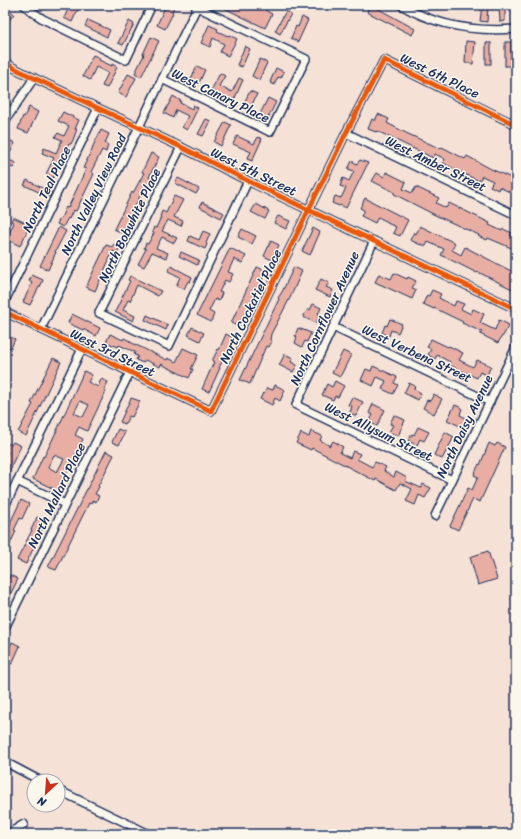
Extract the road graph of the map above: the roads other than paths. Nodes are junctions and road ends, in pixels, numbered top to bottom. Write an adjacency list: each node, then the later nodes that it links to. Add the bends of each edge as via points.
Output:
1 (24, 5): 2 (street, via 43,19 126,60)
2 (152, 5)
3 (401, 5): 5 (street, via 428,18 456,26 489,30)
4 (197, 6): 8 (street, North Valley View Road); 8 (street, West Canary Place, via 306,59 270,132)
5 (516, 29)
6 (5, 62): 7 (street, West 5th Street)
7 (34, 78): 9 (street, West 5th Street); 10 (street)
8 (162, 79): 12 (street, North Valley View Road)
9 (98, 108): 12 (street, West 5th Street); 19 (street, North Teal Place)
10 (5, 121)
11 (516, 125): 13 (street, West 6th Place, via 384,60)
12 (139, 127): 14 (street, West 5th Street); 23 (street, North Valley View Road)
13 (346, 133): 16 (street, North Cockatiel Place); 17 (street, West Amber Street)
14 (180, 147): 15 (street, West 5th Street); 15 (street, North Bobwhite Place, via 99,313 169,346)
15 (248, 181): 16 (street, West 5th Street)
16 (309, 209): 18 (street, West 5th Street); 29 (street, North Cockatiel Place)
17 (516, 215)
18 (374, 241): 20 (street, West 5th Street); 22 (street, North Cornflower Avenue)
19 (5, 301)
20 (516, 309)
21 (5, 312): 23 (street, West 3rd Street)
22 (333, 327): 27 (street, West Verbena Street); 28 (street, North Cornflower Avenue)
23 (41, 329): 25 (street, West 3rd Street)
24 (516, 347): 27 (street, North Daisy Avenue)
25 (82, 349): 26 (street, West 3rd Street); 31 (street)
26 (130, 372): 29 (street, West 3rd Street); 32 (street, North Mallard Place)
27 (490, 402): 30 (street, North Daisy Avenue)
28 (296, 405): 30 (street, West Allysum Street)
29 (211, 411)
30 (452, 480): 34 (street, North Daisy Avenue)
31 (17, 481): 32 (street); 33 (street)
32 (65, 504): 35 (street, North Mallard Place)
33 (5, 506)
34 (434, 516)
35 (5, 628)
36 (6, 763): 37 (street)
37 (26, 773)
38 (66, 794): 41 (street)
39 (24, 824): 40 (street)
40 (10, 834)
41 (149, 834)

